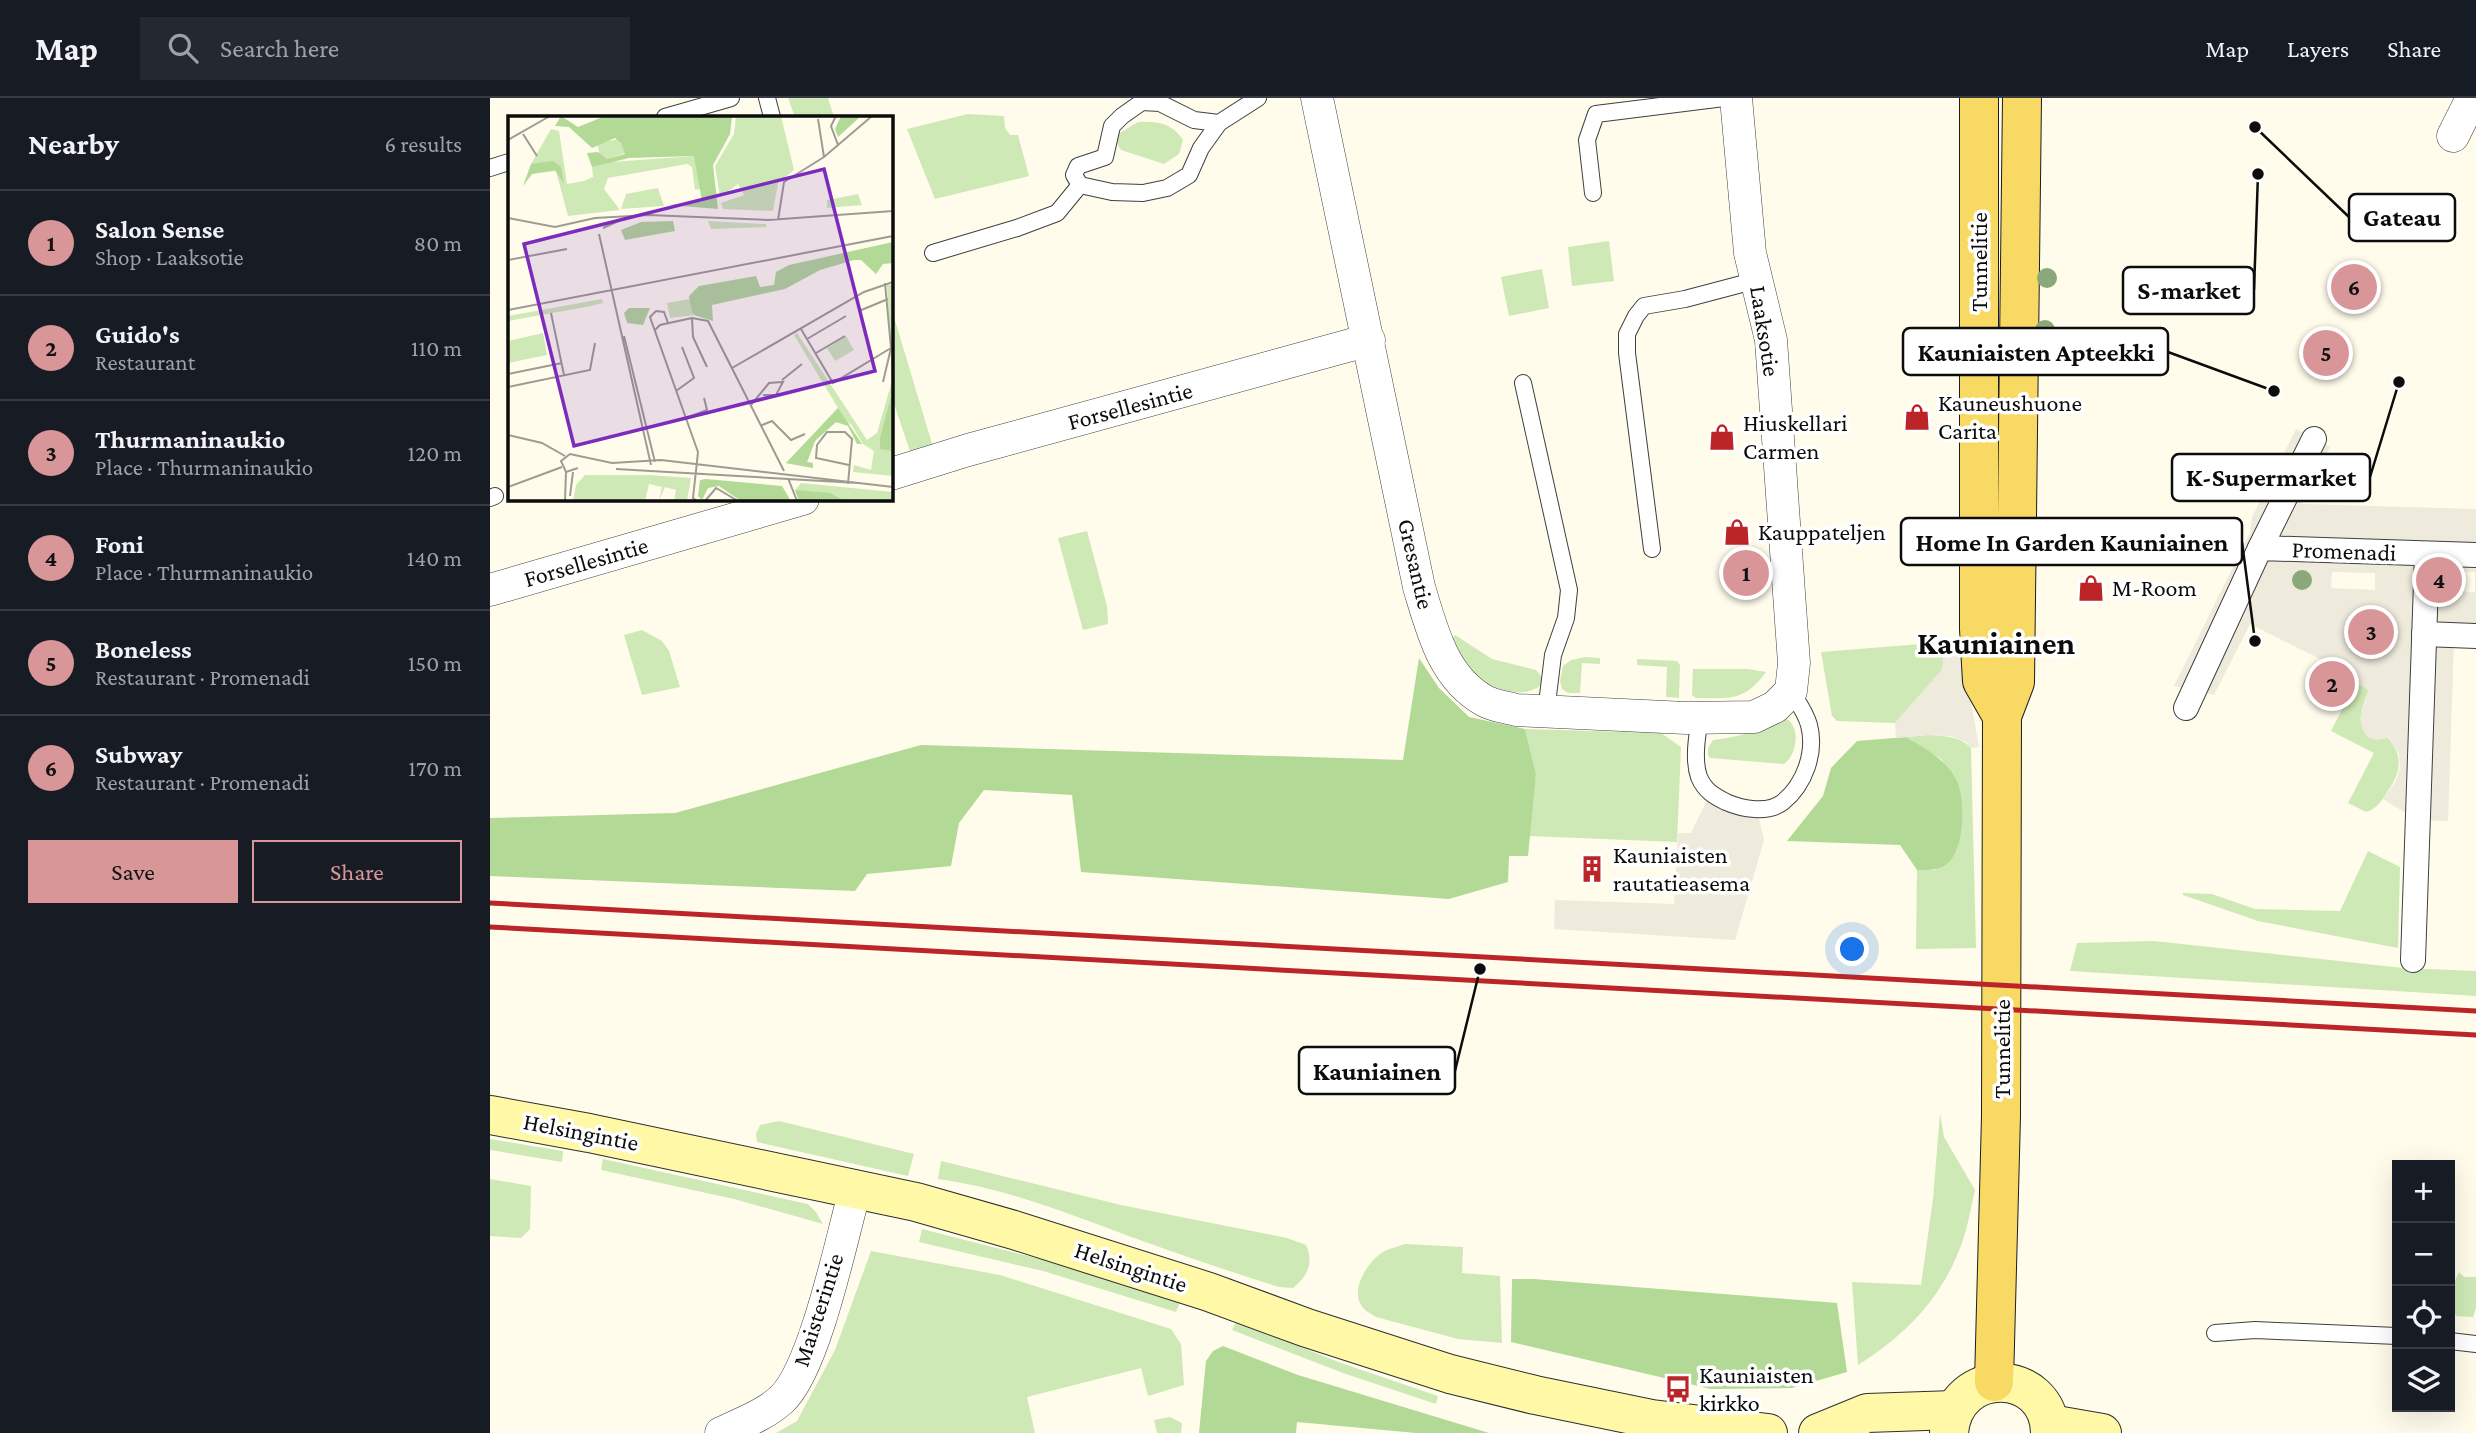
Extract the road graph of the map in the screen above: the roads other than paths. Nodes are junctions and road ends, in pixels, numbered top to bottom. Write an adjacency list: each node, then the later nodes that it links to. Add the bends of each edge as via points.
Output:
1 (731, 98): 10 (lane)
2 (766, 98): 11 (lane)
3 (1258, 98): 12 (lane)
4 (1317, 98): 20 (street, Gresantie)
5 (1724, 98): 17 (lane, via 1596,114 1587,140)
6 (1736, 98): 19 (street, Laaksotie)
7 (1979, 98): 35 (main road, Tunnelitie, via 1979,629 1982,681)
8 (2022, 98): 35 (main road, Tunnelitie, via 2015,682)
9 (2472, 98): 13 (street)
10 (668, 116)
11 (772, 116)
12 (1219, 123): 16 (lane, via 1189,175 1167,188 1112,192); 16 (lane, via 1194,120 1160,103 1142,102 1112,126 1105,157 1078,166 1074,175)
13 (2453, 136)
14 (508, 162): 15 (lane)
15 (490, 167)
16 (1080, 185): 18 (lane, via 1056,213)
17 (1593, 193)
18 (933, 253)
19 (1757, 280): 26 (lane, via 1644,306 1627,334); 32 (street, Laaksotie, via 1771,340 1794,663)
20 (1369, 340): 23 (street, Forsellesintie); 34 (street, Gresantie, via 1419,587 1432,632 1450,670 1487,702)
21 (1524, 383): 34 (lane, via 1569,590 1566,618 1553,655)
22 (2314, 439): 25 (street, Promenadi)
23 (892, 474)
24 (800, 500): 29 (street, Forsellesintie)
25 (2260, 548): 27 (street, Promenadi); 33 (street, Promenadi)
26 (1653, 549)
27 (2427, 554): 28 (street, Promenadi); 30 (street)
28 (2476, 555)
29 (490, 590)
30 (2424, 634): 31 (street); 37 (street)
31 (2476, 636)
32 (1791, 691): 36 (street, Gresantie, via 1775,707 1754,717); 36 (lane, via 1809,724 1811,759 1782,804 1757,810 1710,794 1699,776)
33 (2186, 708)
34 (1546, 712): 36 (street, Gresantie)
35 (2002, 716): 44 (main road, Tunnelitie, via 2001,1116)
36 (1693, 718)
37 (2413, 960)
38 (490, 1115): 39 (main road, Helsingintie)
39 (855, 1190): 47 (street, Maisterintie, via 808,1357 784,1397); 48 (main road, Helsingintie, via 1014,1230 1450,1374 1652,1419)
40 (2215, 1334): 41 (lane, via 2255,1330)
41 (2392, 1336)
42 (2455, 1342): 43 (lane)
43 (2476, 1344)
44 (1994, 1382): 45 (main road, via 1962,1399); 46 (main road, via 2026,1389 2046,1411)
45 (1952, 1421): 49 (main road, via 1867,1413)
46 (2050, 1428): 50 (main road)
47 (721, 1433)
48 (1768, 1433)
49 (1818, 1433)
50 (2102, 1433)

